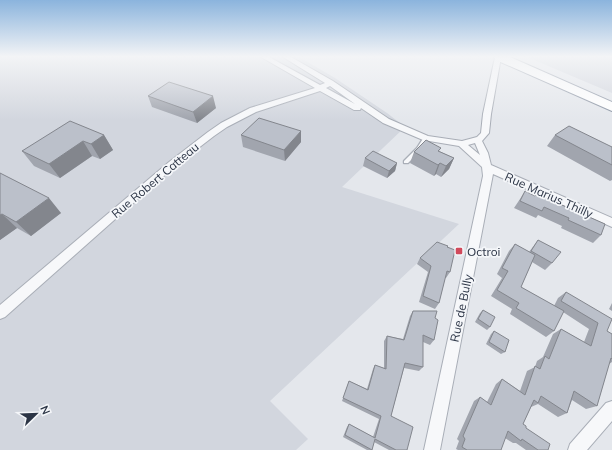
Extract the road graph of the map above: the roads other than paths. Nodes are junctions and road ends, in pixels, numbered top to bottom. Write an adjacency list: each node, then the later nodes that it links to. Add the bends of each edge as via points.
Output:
1 (303, 78): 7 (street)
2 (322, 78): 6 (street)
3 (499, 78): 12 (street, via 487,114 485,133)
4 (549, 78): 9 (highway)
5 (556, 78): 8 (highway)
6 (330, 83): 7 (street, Rue Robert Catteau); 10 (street)
7 (319, 88): 10 (street, via 372,116); 17 (street, Rue Robert Catteau, via 253,110 210,134)
8 (612, 100)
9 (612, 107)
10 (378, 116): 11 (street)
11 (426, 138): 13 (street); 14 (lane)
12 (477, 140): 13 (street); 15 (street, Rue de Bully, via 486,156)
13 (462, 144): 15 (street)
14 (406, 162)
15 (486, 166): 16 (street, Rue Marius Thilly); 19 (street, Rue de Bully, via 488,176)
16 (612, 223)
17 (0, 313)
18 (612, 409): 20 (street)
19 (432, 450)
20 (576, 450)

